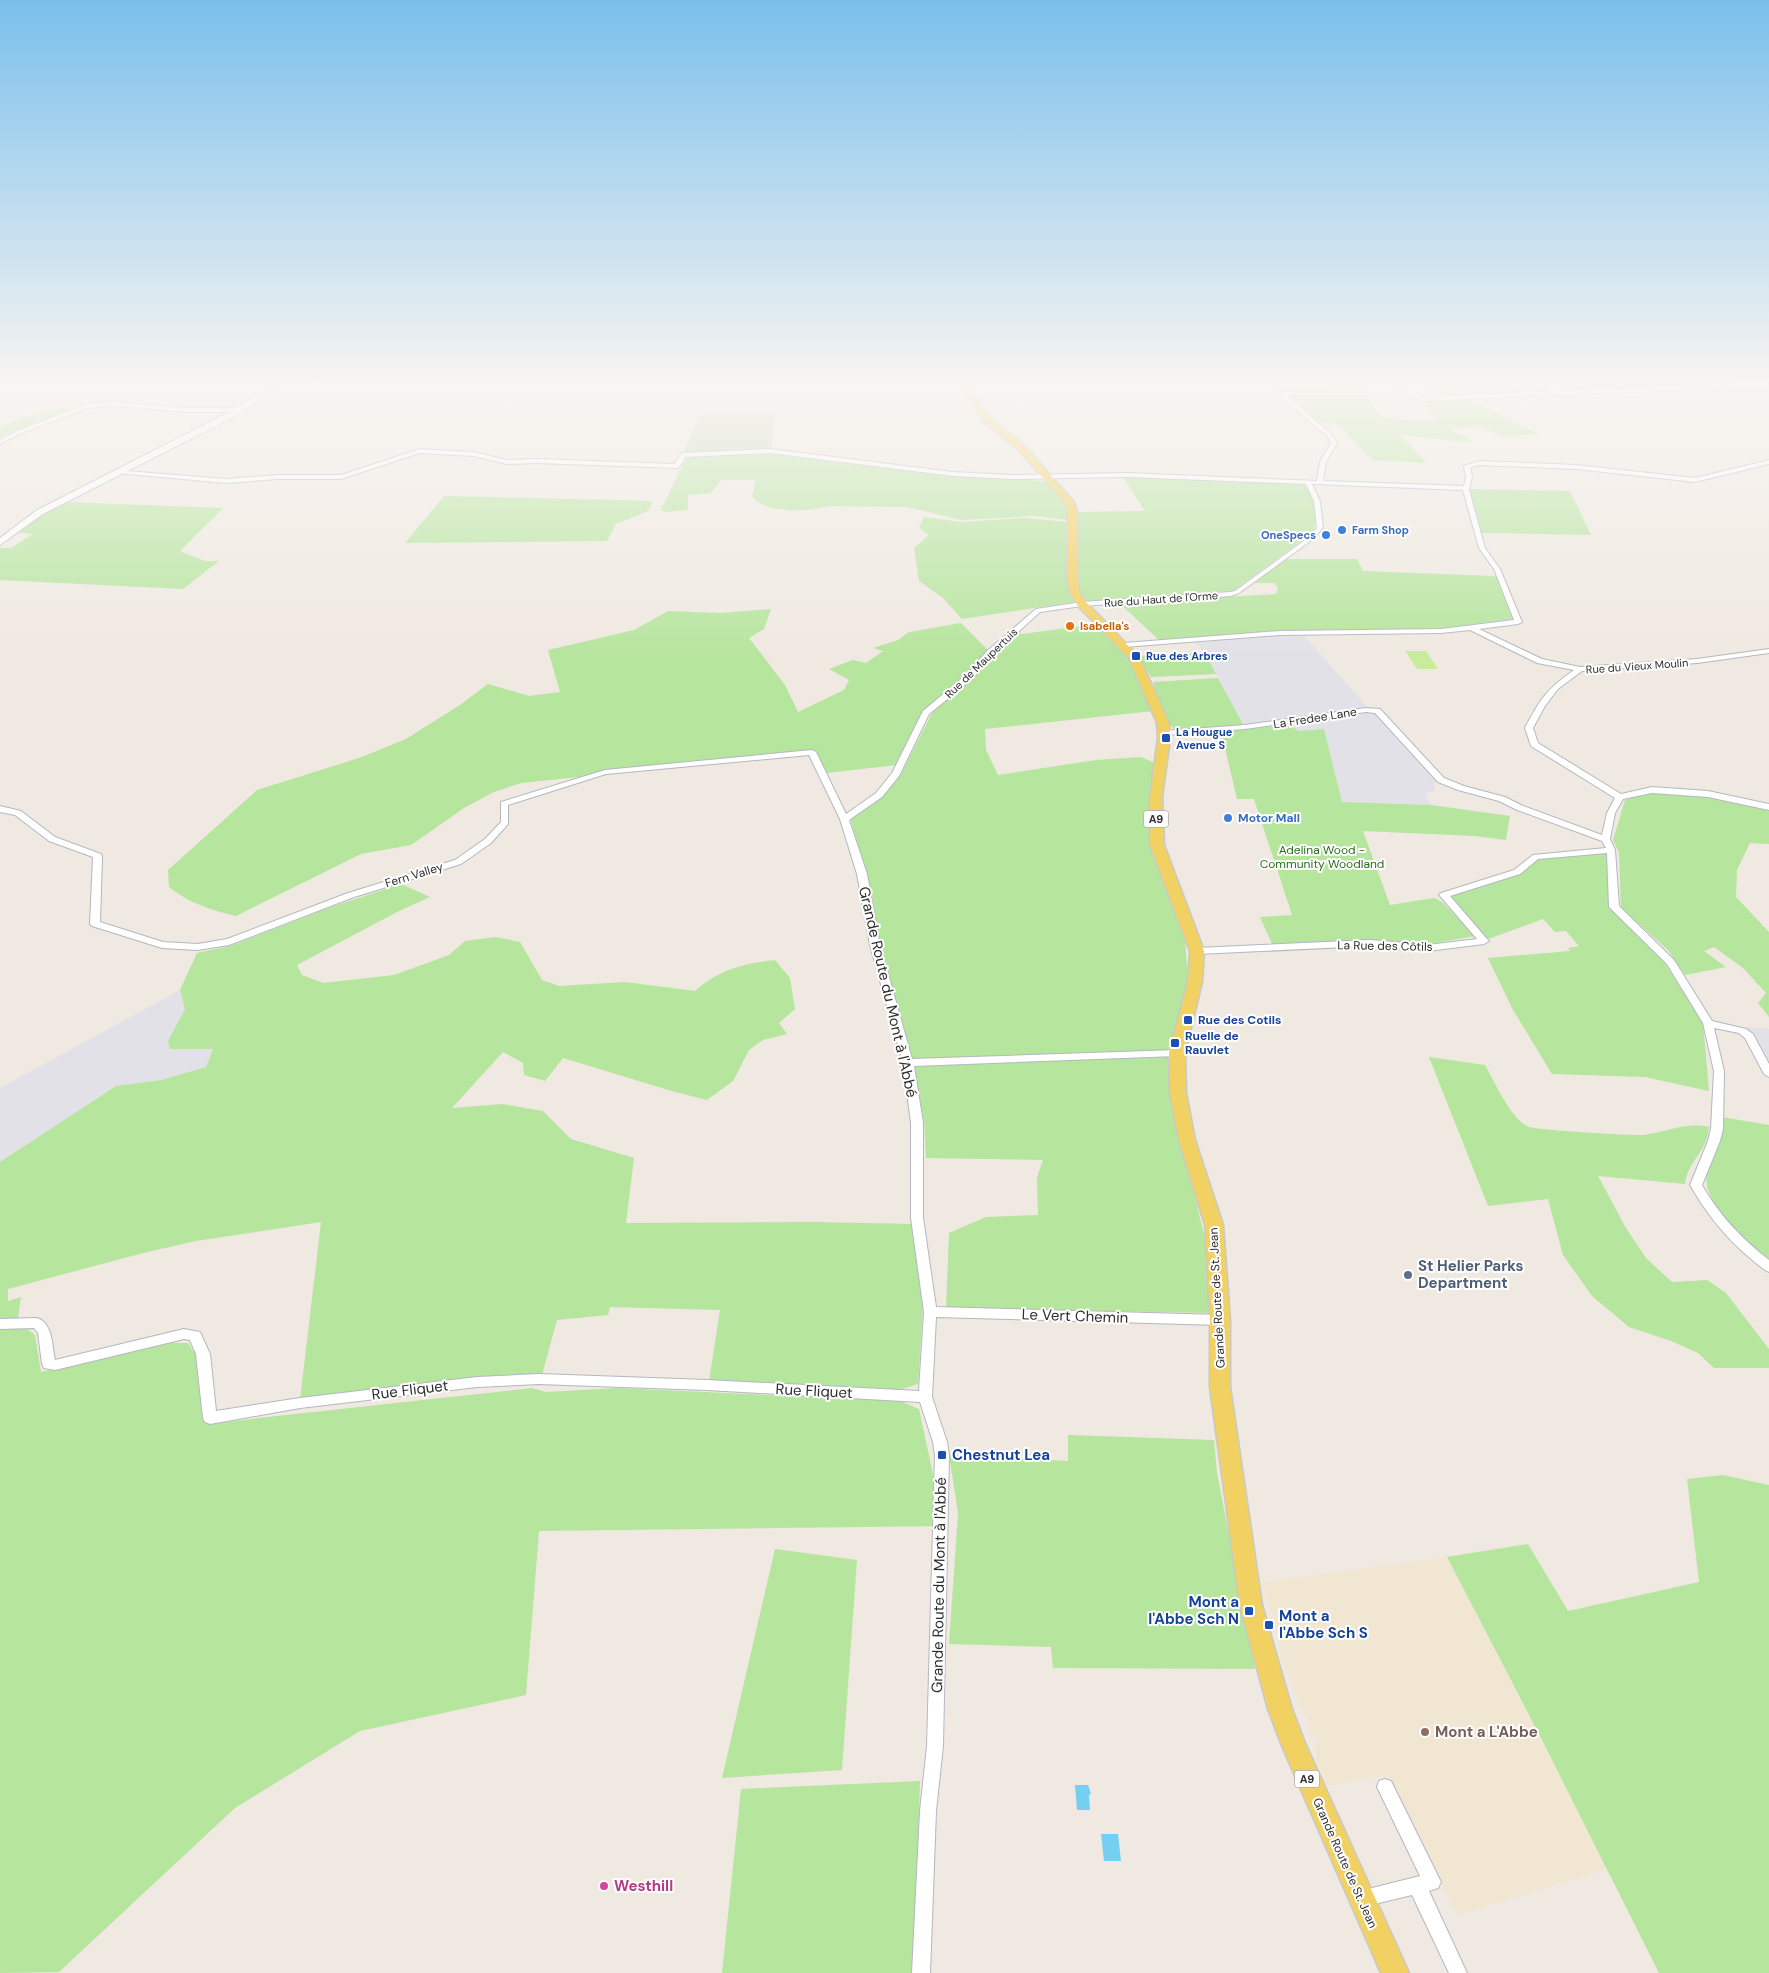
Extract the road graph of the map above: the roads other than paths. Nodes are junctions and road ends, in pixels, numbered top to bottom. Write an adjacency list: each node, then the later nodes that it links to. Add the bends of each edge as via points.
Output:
1 (113, 473): 14 (main road, via 40,512)
2 (143, 473): 3 (street, via 243,481 278,477 341,477)
3 (353, 473)
4 (946, 473): 10 (street, via 1012,478)
5 (1045, 473): 10 (main road, Grande Route de St. Jean / A9)
6 (1321, 473): 12 (street)
7 (1468, 473): 13 (street)
8 (1632, 473): 9 (street, via 1695,480)
9 (1723, 473)
10 (1048, 476): 11 (street); 15 (main road, Grande Route de St. Jean / A9, via 1072,508 1072,574 1074,592)
11 (1308, 482): 12 (street); 15 (street, Rue du Haut de l'Orme, via 1317,501 1320,528 1237,592)
12 (1320, 483): 13 (street)
13 (1466, 488): 16 (street, via 1484,554 1497,569 1518,622)
14 (0, 542)
15 (1082, 604): 17 (main road, Grande Route de St. Jean / A9); 24 (street, Rue de Maupertuis, via 1038,610 1014,631 969,677 926,713 896,774 879,795)
16 (1471, 627): 17 (street, via 1441,631 1270,633); 19 (street, via 1540,661)
17 (1124, 645): 20 (main road, Grande Route de St. Jean / A9, via 1146,680)
18 (1769, 651): 19 (street, Rue du Vieux Moulin, via 1697,661)
19 (1580, 670): 21 (street, Rue du Vieux Moulin, via 1555,687 1541,705 1529,728 1534,744)
20 (1164, 733): 25 (street, La Fredee Lane, via 1377,711 1441,780 1512,802 1520,808); 27 (main road, Grande Route de St. Jean / A9, via 1156,797 1157,846)
21 (1620, 796): 22 (street, via 1661,790 1708,794); 25 (street, via 1611,813)
22 (1769, 807)
23 (0, 809): 24 (street, Fern Valley, via 18,813 52,839 98,856 95,924 162,945 198,947 229,942 351,894 458,862 488,841 505,822 504,804 605,772 812,752)
24 (844, 819): 30 (street, Grande Route du Mont à l'Abbé, via 862,874 875,946)
25 (1606, 839): 26 (street)
26 (1611, 850): 27 (street, La Rue des Côtils, via 1536,856 1517,872 1444,896 1484,941 1428,948 1370,943); 28 (street, via 1614,907 1671,962)
27 (1197, 951): 29 (main road, Grande Route de St. Jean / A9, via 1195,982)
28 (1708, 1023): 31 (street, via 1742,1031 1749,1036); 32 (street, via 1719,1071 1717,1129 1696,1185 1706,1204 1741,1244)
29 (1177, 1052): 30 (street); 34 (main road, Grande Route de St. Jean / A9, via 1178,1093 1187,1140 1214,1226)
30 (908, 1063): 33 (street, Grande Route du Mont à l'Abbé, via 917,1123 917,1218)
31 (1769, 1074)
32 (1769, 1267)
33 (930, 1312): 34 (street, Le Vert Chemin); 36 (street, Grande Route du Mont à l'Abbé)
34 (1220, 1320): 39 (main road, Grande Route de St. Jean / A9, via 1220,1387 1251,1605 1280,1709 1309,1784)
35 (0, 1324): 36 (street, Rue Fliquet, via 37,1323 44,1332 49,1364 184,1334 195,1336 204,1354 210,1418 300,1403 477,1382 539,1379)
36 (925, 1397): 40 (street, Grande Route du Mont à l'Abbé, via 942,1455 935,1746 928,1811)
37 (1385, 1787): 38 (street, via 1432,1882)
38 (1416, 1886): 39 (street); 42 (street)
39 (1360, 1898): 41 (main road, Grande Route de St. Jean / A9)
40 (922, 1973)
41 (1395, 1973)
42 (1458, 1973)

